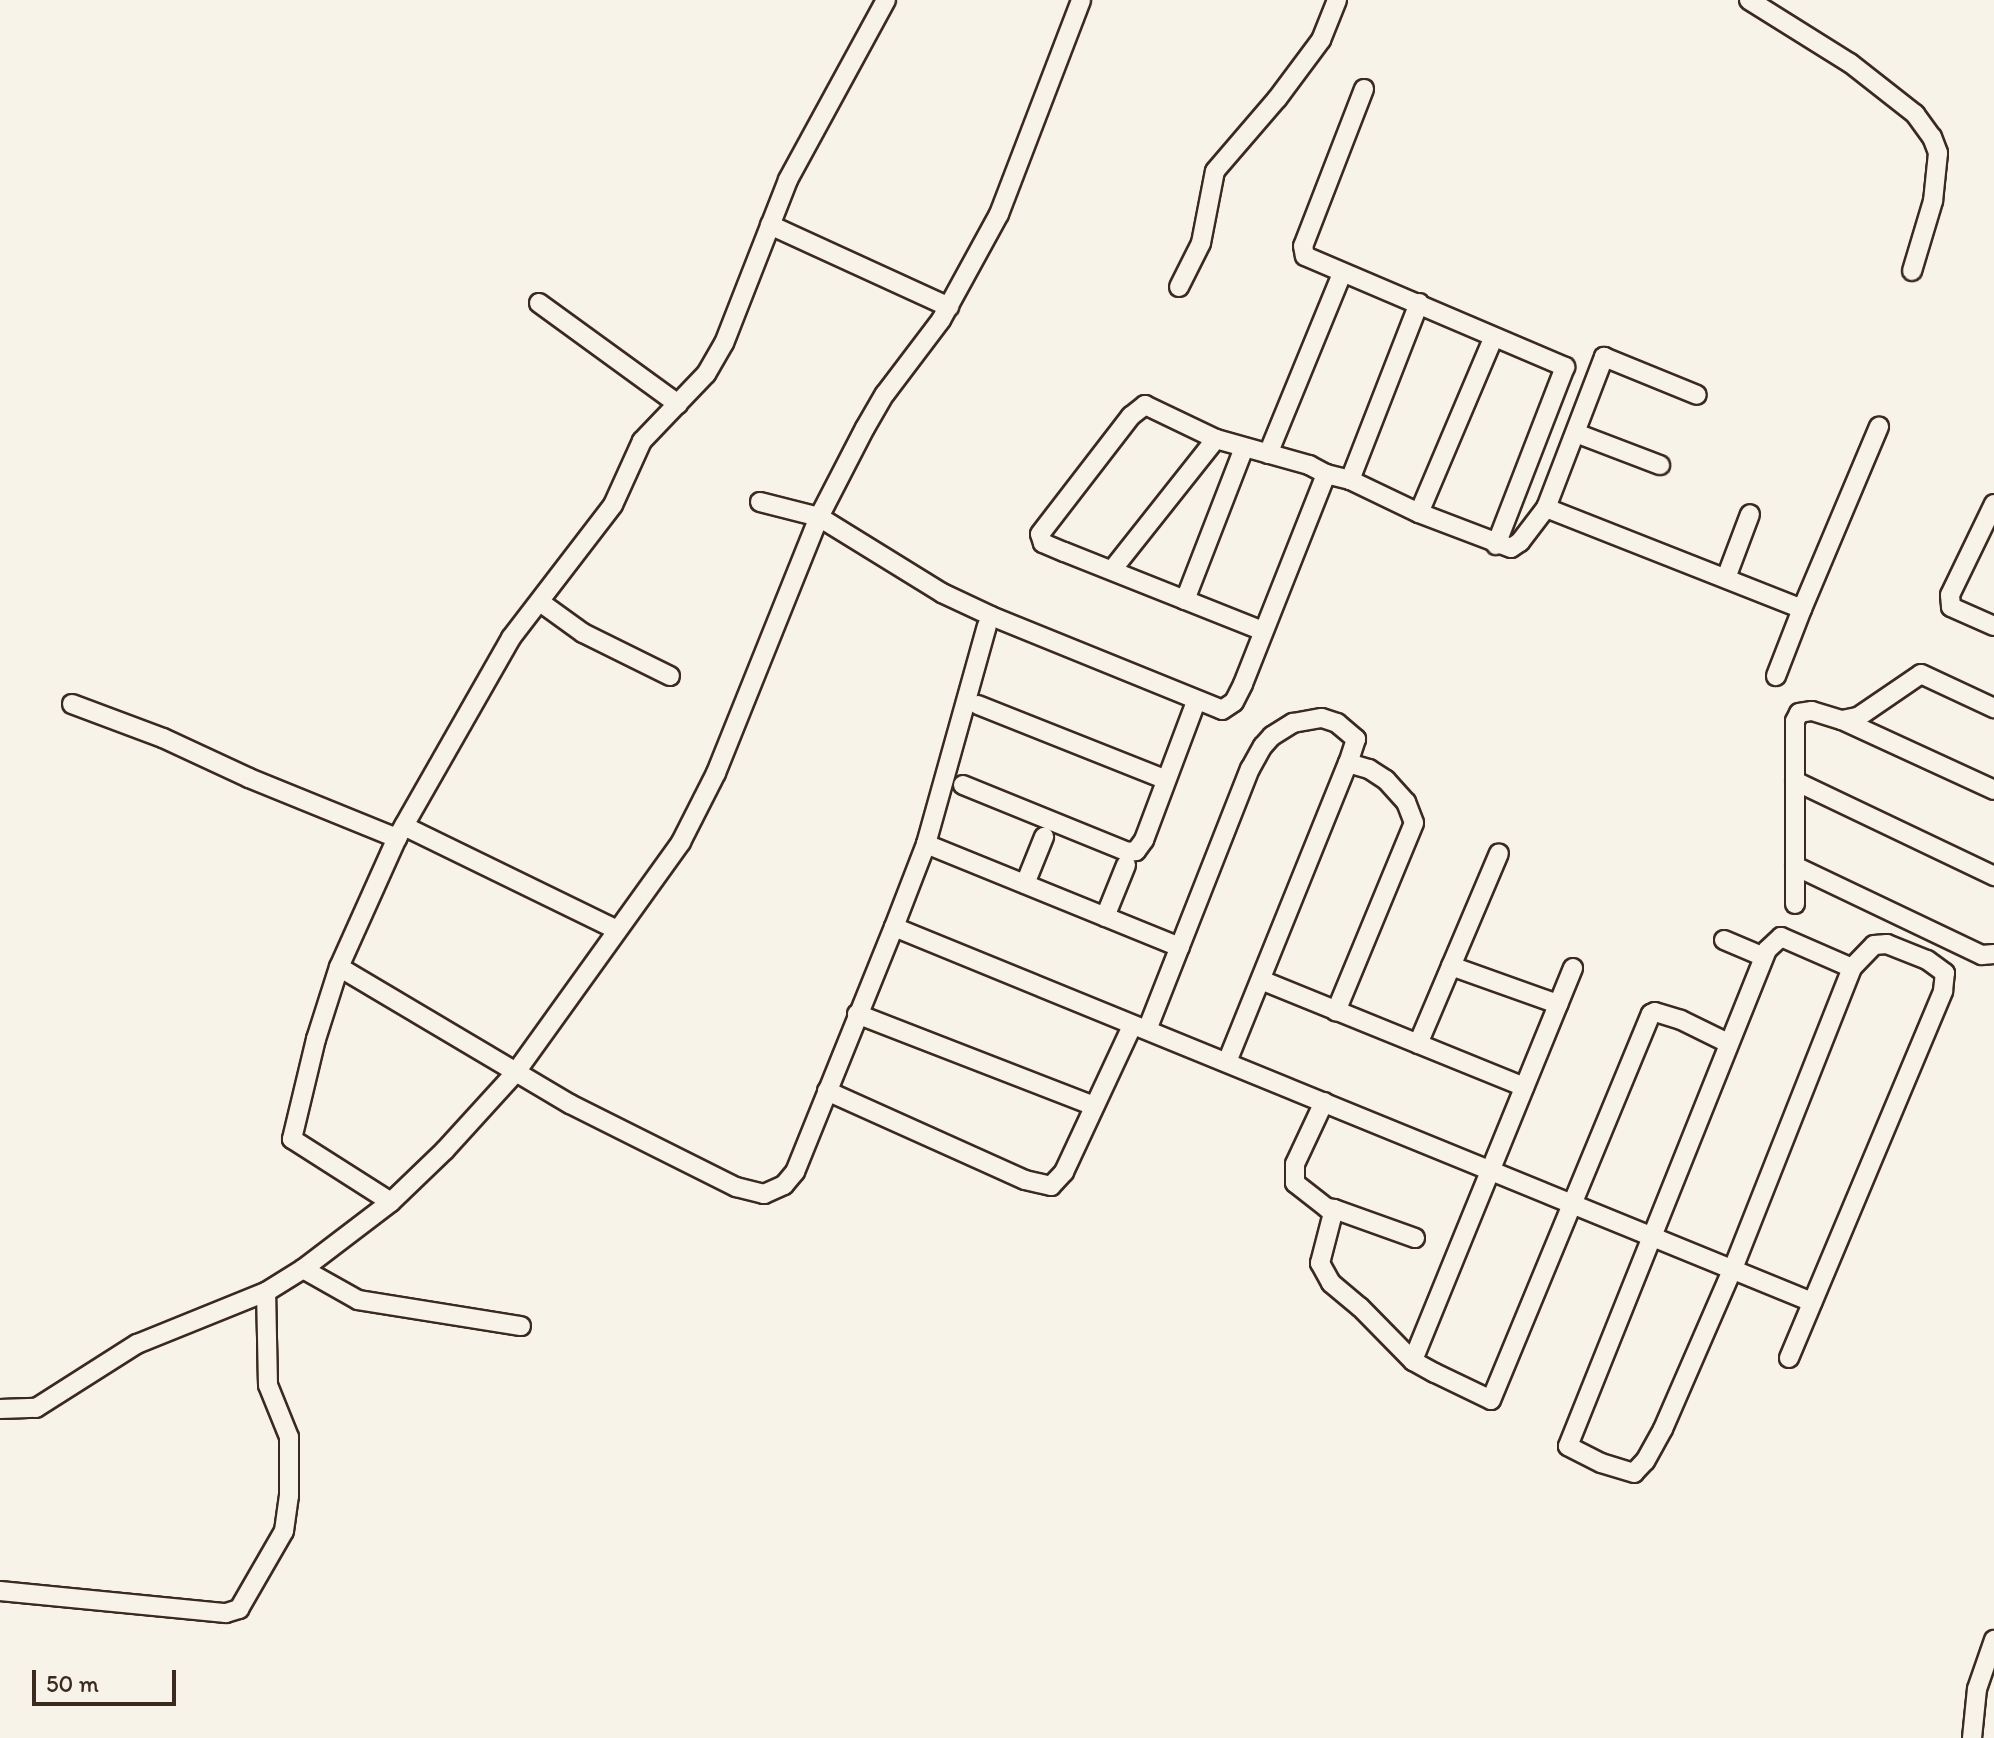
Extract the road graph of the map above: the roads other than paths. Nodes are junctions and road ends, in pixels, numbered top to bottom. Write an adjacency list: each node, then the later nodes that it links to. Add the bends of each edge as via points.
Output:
1 (886, 0): 6 (street, via 788,180)
2 (1081, 0): 12 (street, via 999,214)
3 (1337, 0): 9 (street, via 1321,40 1215,171 1201,243)
4 (1749, 0): 7 (street, via 1850,63 1915,114 1932,137 1938,153 1933,201)
5 (1364, 89): 8 (street, via 1303,246 1305,256)
6 (770, 225): 12 (street); 15 (street, via 724,343 706,374)
7 (1912, 271)
8 (1342, 274): 11 (street); 20 (street)
9 (1179, 287)
10 (539, 303): 15 (street)
11 (1419, 303): 13 (street); 23 (street)
12 (949, 307): 29 (street, via 885,394)
13 (1493, 339): 27 (street); 31 (street, via 1565,367)
14 (1697, 395): 17 (street, via 1604,357)
15 (678, 404): 35 (street, via 642,441 613,505)
16 (1879, 427): 36 (street)
17 (1576, 433): 21 (street); 26 (street)
18 (1216, 439): 19 (street); 32 (street); 32 (street, via 1145,405 1131,416 1040,534 1048,545)
19 (1244, 448): 20 (street); 34 (street)
20 (1268, 454): 22 (street)
21 (1660, 465)
22 (1326, 474): 23 (street); 39 (street)
23 (1350, 480): 27 (street)
24 (760, 502): 29 (street)
25 (1994, 504): 30 (street)
26 (1546, 508): 31 (street, via 1520,542 1511,548); 33 (street)
27 (1419, 513): 31 (street)
28 (1750, 514): 33 (street)
29 (819, 517): 42 (street, via 942,593); 63 (street, via 716,773 668,865)
30 (1987, 539): 38 (street, via 1955,584 1951,607)
31 (1496, 545)
32 (1112, 570): 34 (street)
33 (1726, 578): 36 (street)
34 (1185, 600): 39 (street)
35 (540, 602): 40 (street, via 583,633); 52 (street, via 511,638)
36 (1802, 609): 41 (street)
37 (987, 626): 54 (street)
38 (1994, 626)
39 (1263, 631): 42 (street, via 1234,702 1222,710)
40 (670, 676)
41 (1776, 676)
42 (1196, 702): 48 (street)
43 (72, 704): 52 (street, via 249,778)
44 (978, 705): 48 (street)
45 (1994, 708): 46 (street, via 1921,674 1858,717)
46 (1842, 720): 49 (street, via 1812,711 1796,717); 51 (street)
47 (1348, 763): 65 (street, via 1356,739 1328,720 1307,719 1272,736 1250,769); 72 (street); 74 (street, via 1386,780 1406,802 1414,823)
48 (1164, 779): 50 (street, via 1144,840 1128,852)
49 (1795, 781): 57 (street); 58 (street)
50 (963, 785)
51 (1994, 790)
52 (400, 832): 63 (street); 69 (street)
53 (1044, 837): 59 (street)
54 (926, 844): 59 (street); 62 (street)
55 (1499, 853): 68 (street)
56 (1126, 865): 61 (street)
57 (1795, 866): 60 (street); 66 (street, via 1982,955)
58 (1994, 876)
59 (1025, 884): 61 (street)
60 (1795, 904)
61 (1105, 917): 65 (street)
62 (894, 927): 75 (street); 76 (street)
63 (617, 930): 80 (street)
64 (1724, 940): 67 (street)
65 (1180, 947): 76 (street)
66 (1994, 954)
67 (1764, 957): 71 (street, via 1781,937); 77 (street)
68 (1451, 966): 73 (street); 78 (street)
69 (339, 967): 80 (street); 87 (street, via 292,1139)
70 (1573, 968): 73 (street)
71 (1852, 968): 91 (street); 94 (street, via 1874,945 1887,944 1927,960 1945,973 1946,981)
72 (1261, 980): 74 (street); 79 (street)
73 (1558, 1004): 81 (street)
74 (1336, 1011): 78 (street)
75 (857, 1014): 82 (street); 84 (street)
76 (1140, 1028): 79 (street); 84 (street)
77 (1728, 1043): 86 (street, via 1681,1020 1651,1014); 89 (street)
78 (1418, 1044): 81 (street)
79 (1227, 1062): 83 (street)
80 (516, 1072): 82 (street, via 736,1187 764,1194 784,1185 795,1172); 87 (street)
81 (1524, 1087): 85 (street)
82 (827, 1091): 84 (street, via 1044,1186 1061,1179)
83 (1324, 1102): 85 (street); 88 (street, via 1295,1164 1295,1183)
84 (1094, 1106)
85 (1489, 1169): 86 (street); 97 (street)
86 (1572, 1201): 89 (street); 97 (street, via 1491,1400)
87 (391, 1202): 92 (street)
88 (1334, 1209): 90 (street); 97 (street, via 1320,1263 1331,1283)
89 (1651, 1235): 91 (street); 91 (street, via 1568,1437 1568,1446 1601,1463 1634,1473 1645,1461)
90 (1415, 1238)
91 (1733, 1268): 94 (street)
92 (303, 1269): 93 (street); 95 (street, via 358,1300)
93 (266, 1292): 98 (street, via 137,1344 36,1408); 99 (street, via 268,1385 289,1437 289,1496 284,1531 239,1609 226,1613)
94 (1812, 1302): 96 (street)
95 (521, 1326)
96 (1789, 1358)
97 (1413, 1361)
98 (0, 1409)
99 (0, 1591)
100 (1994, 1640): 101 (street, via 1977,1689)
101 (1972, 1738)

